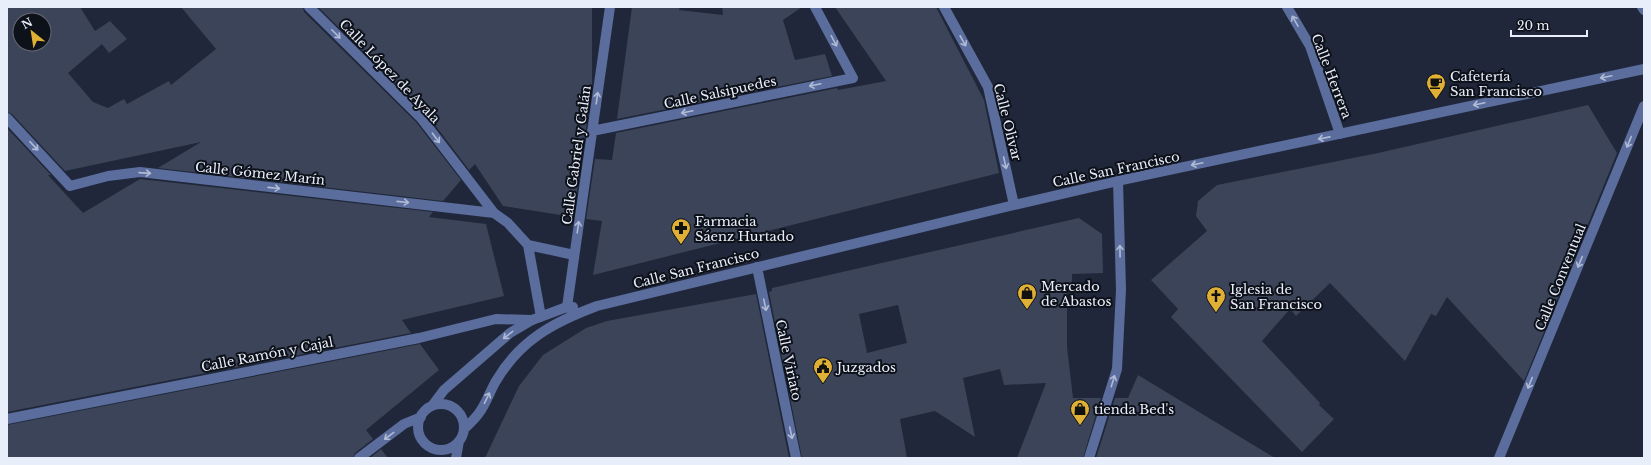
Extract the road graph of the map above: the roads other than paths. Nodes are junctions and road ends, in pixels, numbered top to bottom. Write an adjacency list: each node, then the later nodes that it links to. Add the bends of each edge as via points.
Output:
1 (309, 7): 15 (street, Calle López de Ayala, one-way to 15, via 422,118)
2 (610, 7): 11 (street, Calle Gabriel y Galán, one-way to 2)
3 (815, 7): 11 (street, Calle Salsipuedes, one-way to 11, via 853,78)
4 (944, 7): 14 (street, Calle Olivar, one-way to 14, via 988,87)
5 (1287, 7): 12 (street, Calle Herrera, one-way to 5, via 1310,46)
6 (1642, 7): 7 (street)
7 (1644, 10)
8 (1644, 69): 12 (street, Calle San Francisco, one-way to 12)
9 (1644, 106): 31 (street, Calle Conventual, one-way to 31)
10 (7, 118): 15 (street, Calle Gómez Marín, one-way to 15, via 70,186 108,176 140,172)
11 (592, 131): 17 (street, Calle Gabriel y Galán, one-way to 11)
12 (1340, 134): 13 (street, Calle San Francisco, one-way to 13)
13 (1118, 181): 14 (street, Calle San Francisco); 30 (street, one-way to 13, via 1117,369 1121,290)
14 (1014, 205): 18 (street, Calle San Francisco)
15 (494, 212): 16 (street)
16 (528, 245): 17 (street); 21 (street)
17 (574, 255): 20 (street, Calle Gabriel y Galán)
18 (757, 267): 19 (street, Calle San Francisco); 29 (street, Calle Viriato, one-way to 29)
19 (596, 306): 20 (street); 25 (street, one-way to 19, via 480,412 508,362 529,340 552,325)
20 (567, 307): 21 (street)
21 (537, 318): 22 (street, one-way to 22, via 510,332 444,390); 24 (street, Calle Ramón y Cajal, via 496,319 419,338)
22 (432, 406): 23 (street); 25 (street, via 448,405 455,409 462,418)
23 (421, 417): 26 (street, via 418,424 421,439 432,449 448,450); 27 (street, one-way to 27, via 404,424)
24 (7, 418)
25 (464, 429): 26 (street)
26 (459, 441): 28 (street)
27 (359, 458)
28 (456, 458)
29 (796, 458)
30 (1089, 458)
31 (1499, 458)

